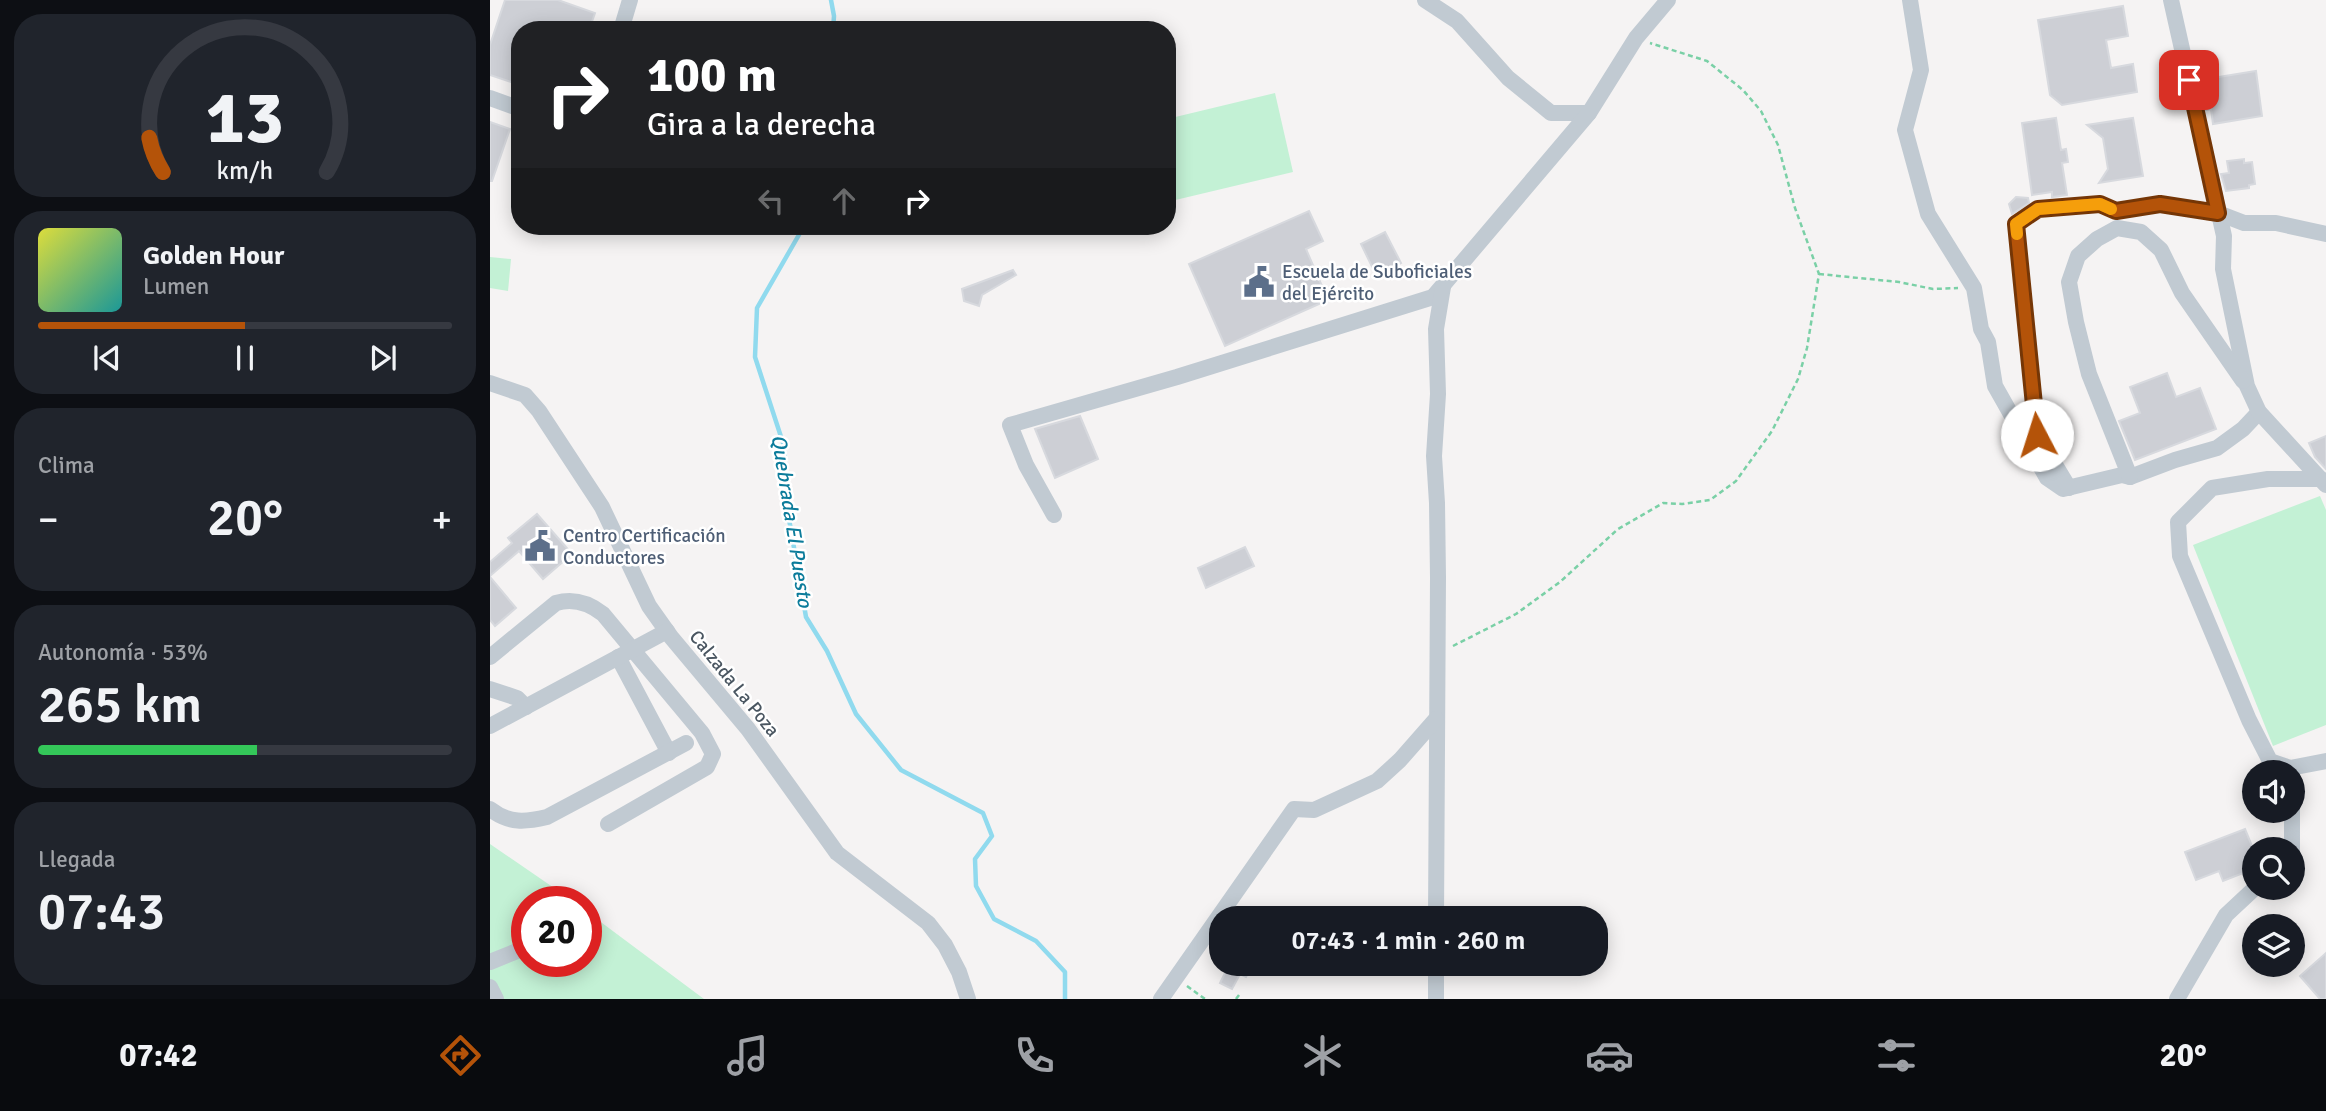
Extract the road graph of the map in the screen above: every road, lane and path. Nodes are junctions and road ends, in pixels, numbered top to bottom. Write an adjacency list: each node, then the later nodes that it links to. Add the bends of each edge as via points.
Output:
1 (630, 0): 6 (street)
2 (1426, 0): 10 (street, via 1457,21 1508,78 1551,113)
3 (1668, 0): 7 (street)
4 (1910, 0): 16 (street, via 1921,70 1905,130 1928,214)
5 (2171, 0): 11 (street)
6 (624, 21)
7 (1636, 38): 10 (street); 14 (path, via 1707,61 1761,111 1778,145)
8 (490, 98): 9 (street)
9 (511, 106)
10 (1589, 113): 15 (street)
11 (2218, 213): 12 (street, via 2160,204); 13 (street, via 2244,223 2276,223); 18 (street, via 2224,236 2223,268)
12 (2116, 220): 18 (street, via 2141,232 2161,250 2182,293); 20 (street, via 2078,256 2069,282 2089,374); 22 (street, via 2100,204 2038,209 2016,224 2037,435)
13 (2326, 234)
14 (1819, 274): 16 (path, via 1933,289); 26 (path, via 1798,379 1772,431 1736,481 1710,500 1663,503 1618,529 1560,582 1516,614)
15 (1444, 284): 23 (street, via 1420,301 1010,425); 26 (street, via 1436,329)
16 (1974, 288): 22 (street, via 1995,386 2047,478)
17 (490, 383): 24 (street, Calzada La Poza, via 525,395 540,411 602,506 649,606)
18 (2247, 386): 19 (street)
19 (2259, 412): 20 (street, via 2217,448); 21 (street)
20 (2130, 477): 22 (street)
21 (2324, 482): 34 (street, via 2268,479 2212,488 2178,522 2180,556)
22 (2069, 488)
23 (1054, 515)
24 (667, 631): 25 (street); 48 (street, Calzada La Poza, via 748,729 837,853 928,923 959,972)
25 (625, 653): 27 (street, via 603,614 592,606 566,600 556,603); 29 (street); 33 (street); 38 (street, via 702,733 713,754 707,767)
26 (1437, 654): 30 (street)
27 (490, 657)
28 (490, 689): 29 (street, via 517,698)
29 (526, 707): 31 (street)
30 (1436, 719): 40 (street); 44 (street, via 1377,781 1314,810 1293,809)
31 (490, 726)
32 (686, 743): 33 (street)
33 (669, 753): 37 (street, via 547,817 513,821)
34 (2269, 760)
35 (2326, 761): 36 (street)
36 (2305, 766)
37 (490, 810)
38 (608, 824)
39 (2242, 900): 53 (street, via 2226,915)
40 (1436, 906)
41 (511, 953): 42 (street)
42 (490, 962)
43 (1436, 976): 52 (street)
44 (1175, 979): 49 (street); 50 (path)
45 (490, 987): 47 (street)
46 (1239, 995): 51 (path)
47 (496, 999)
48 (968, 999)
49 (1161, 999)
50 (1205, 999)
51 (1236, 999)
52 (1436, 999)
53 (2177, 999)

